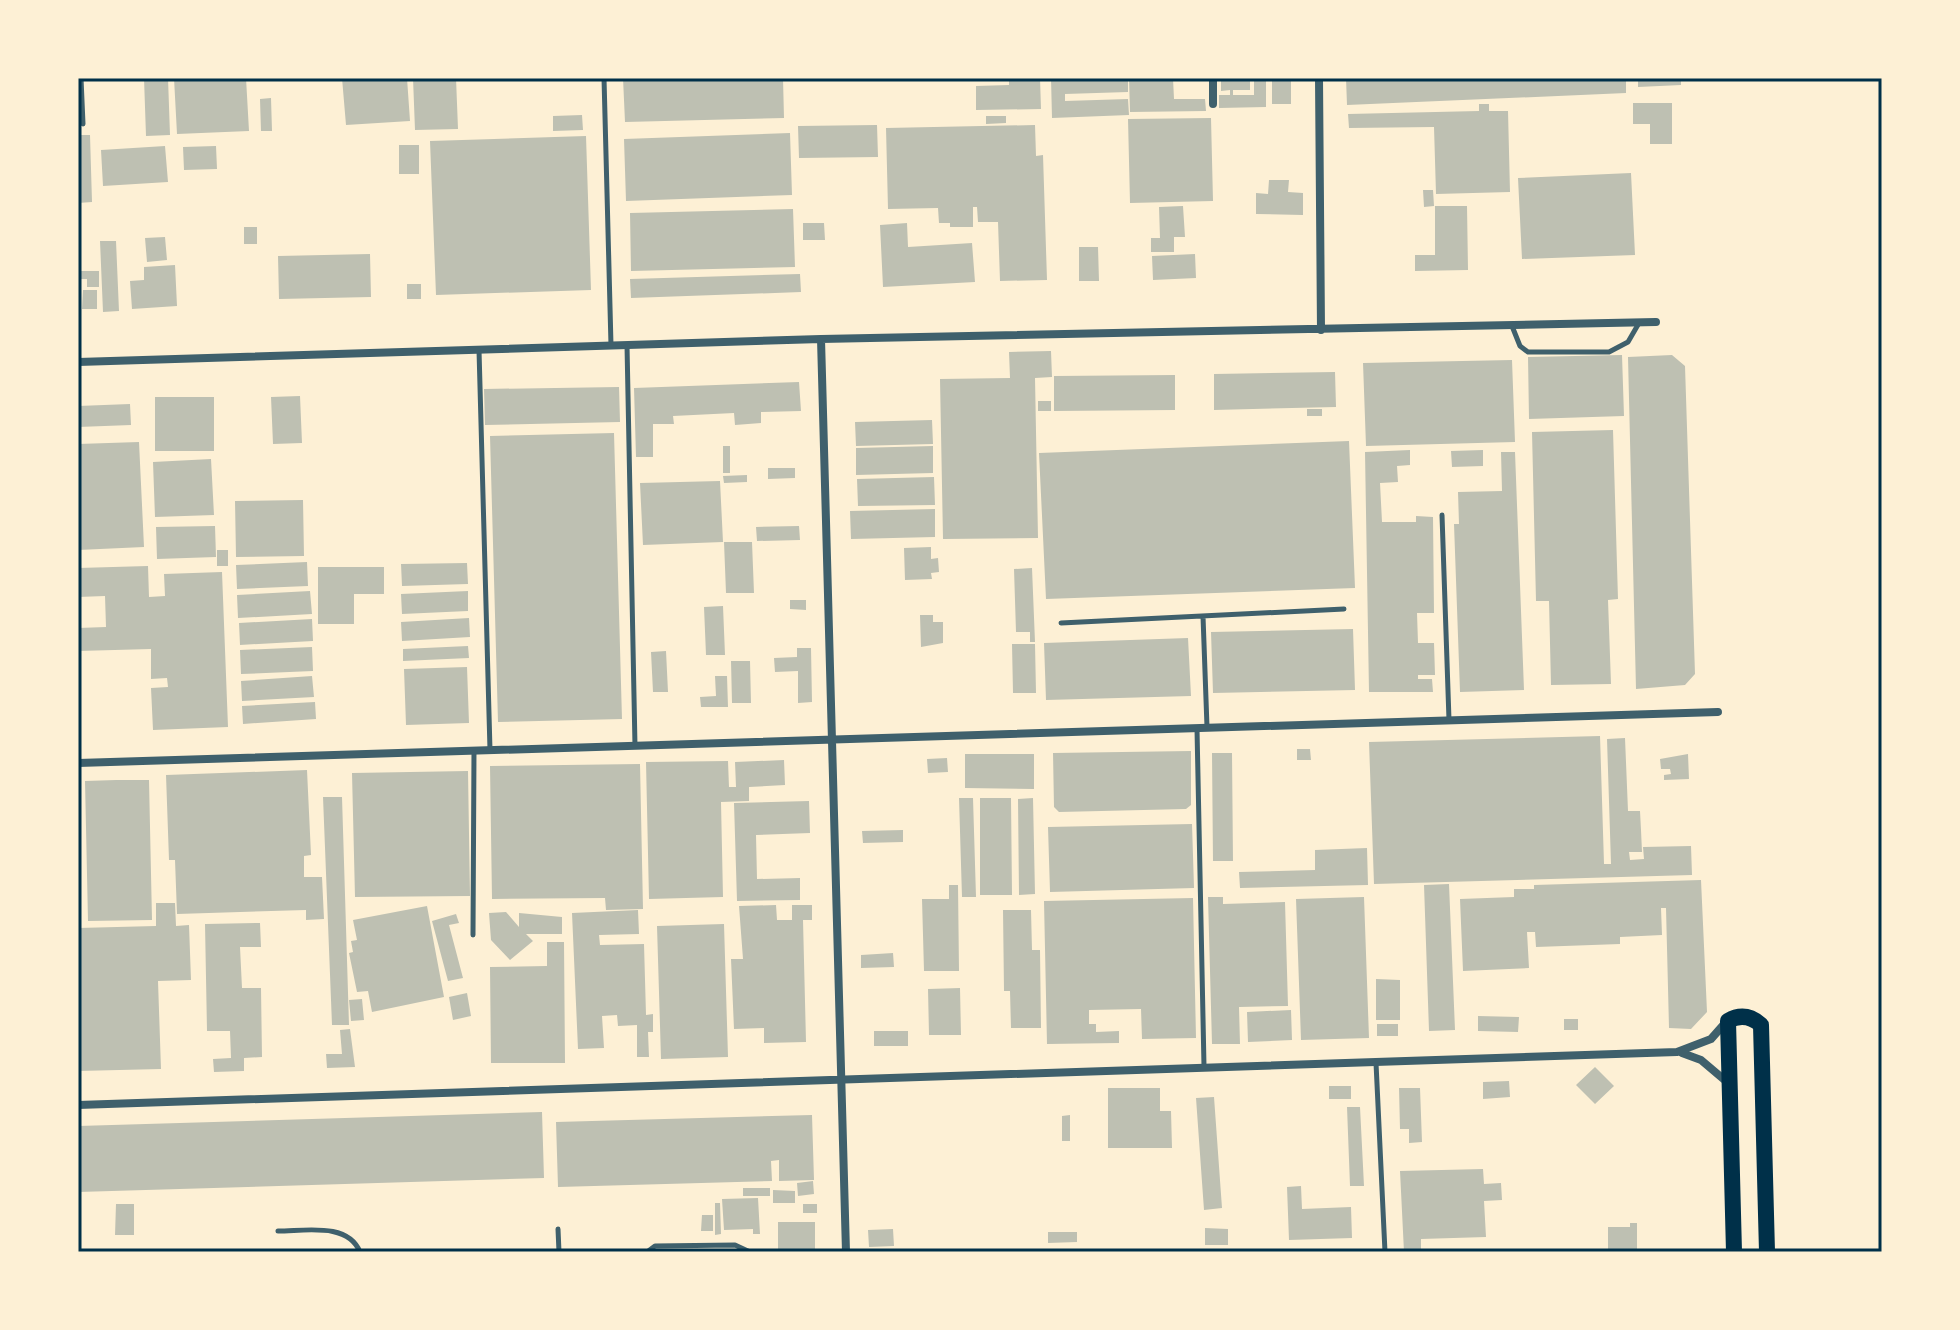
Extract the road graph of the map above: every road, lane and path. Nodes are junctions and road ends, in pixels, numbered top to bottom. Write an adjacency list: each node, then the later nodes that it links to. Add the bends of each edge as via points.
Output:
1 (81, 78): 6 (lane)
2 (604, 78): 13 (lane)
3 (1213, 78): 5 (street)
4 (1319, 78): 10 (street)
5 (1213, 104)
6 (83, 124)
7 (1656, 322): 8 (street)
8 (1639, 323): 9 (street); 9 (lane, via 1628,342 1609,352 1538,354 1520,346)
9 (1512, 326): 10 (street)
10 (1321, 330): 11 (street)
11 (821, 339): 12 (street); 24 (street)
12 (627, 345): 13 (street); 25 (lane)
13 (611, 346): 14 (street)
14 (479, 350): 15 (street); 26 (lane)
15 (78, 362)
16 (1442, 515): 21 (lane)
17 (1344, 609): 18 (lane)
18 (1203, 616): 19 (lane); 22 (lane)
19 (1061, 623)
20 (1718, 712): 21 (street)
21 (1449, 721): 22 (street)
22 (1207, 728): 23 (street)
23 (1197, 729): 24 (street); 33 (lane)
24 (832, 740): 25 (street); 34 (street)
25 (635, 746): 26 (street)
26 (490, 750): 27 (street)
27 (474, 751): 28 (street); 29 (lane)
28 (78, 763)
29 (473, 935)
30 (1728, 1021): 31 (street, via 1711,1039); 35 (main road); 46 (main road, via 1745,1016 1761,1025)
31 (1677, 1052): 32 (street); 35 (street, via 1712,1067)
32 (1376, 1062): 33 (street); 44 (lane)
33 (1204, 1066): 34 (street)
34 (841, 1078): 36 (street); 43 (street)
35 (1730, 1086): 45 (main road)
36 (78, 1105)
37 (558, 1229): 40 (lane)
38 (278, 1231): 39 (lane, via 342,1232)
39 (360, 1252)
40 (559, 1252)
41 (647, 1252): 42 (lane, via 655,1246 735,1245)
42 (750, 1252)
43 (846, 1252)
44 (1385, 1252)
45 (1734, 1252)
46 (1767, 1252)

